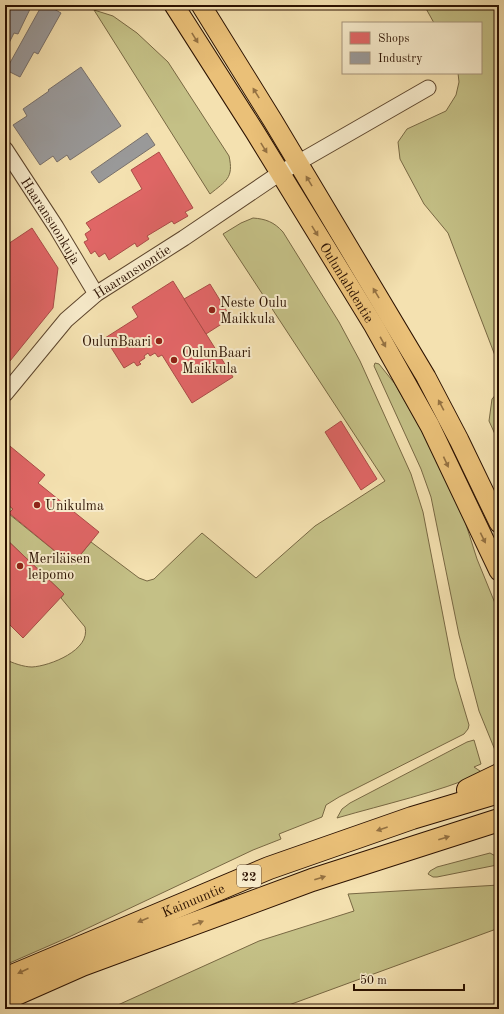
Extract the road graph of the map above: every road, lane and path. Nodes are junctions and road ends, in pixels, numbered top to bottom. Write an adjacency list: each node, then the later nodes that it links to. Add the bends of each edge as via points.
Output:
1 (174, 5): 6 (main road, Oulunlahdentie, one-way to 6)
2 (201, 5): 5 (main road, Oulunlahdentie, one-way to 2)
3 (428, 88): 5 (street, Haaransuontie)
4 (5, 149): 7 (street, Haaransuonkuja)
5 (298, 162): 6 (street, Haaransuontie); 9 (main road, Oulunlahdentie, one-way to 5, via 426,377)
6 (280, 174): 7 (street, Haaransuontie); 10 (main road, Oulunlahdentie, one-way to 10, via 374,326 430,426)
7 (96, 294): 8 (street, Haaransuontie, via 66,320)
8 (5, 394)
9 (499, 523)
10 (499, 571)
11 (499, 775): 13 (highway)
12 (499, 792): 13 (highway, Kainuuntie / 22)
13 (412, 818): 17 (highway, Kainuuntie / 22, one-way to 17, via 269,868)
14 (499, 820): 16 (highway, Kainuuntie / 22)
15 (499, 827): 16 (highway)
16 (470, 830): 18 (highway, Kainuuntie / 22, one-way to 16, via 82,965 305,883)
17 (5, 979)
18 (5, 999)

